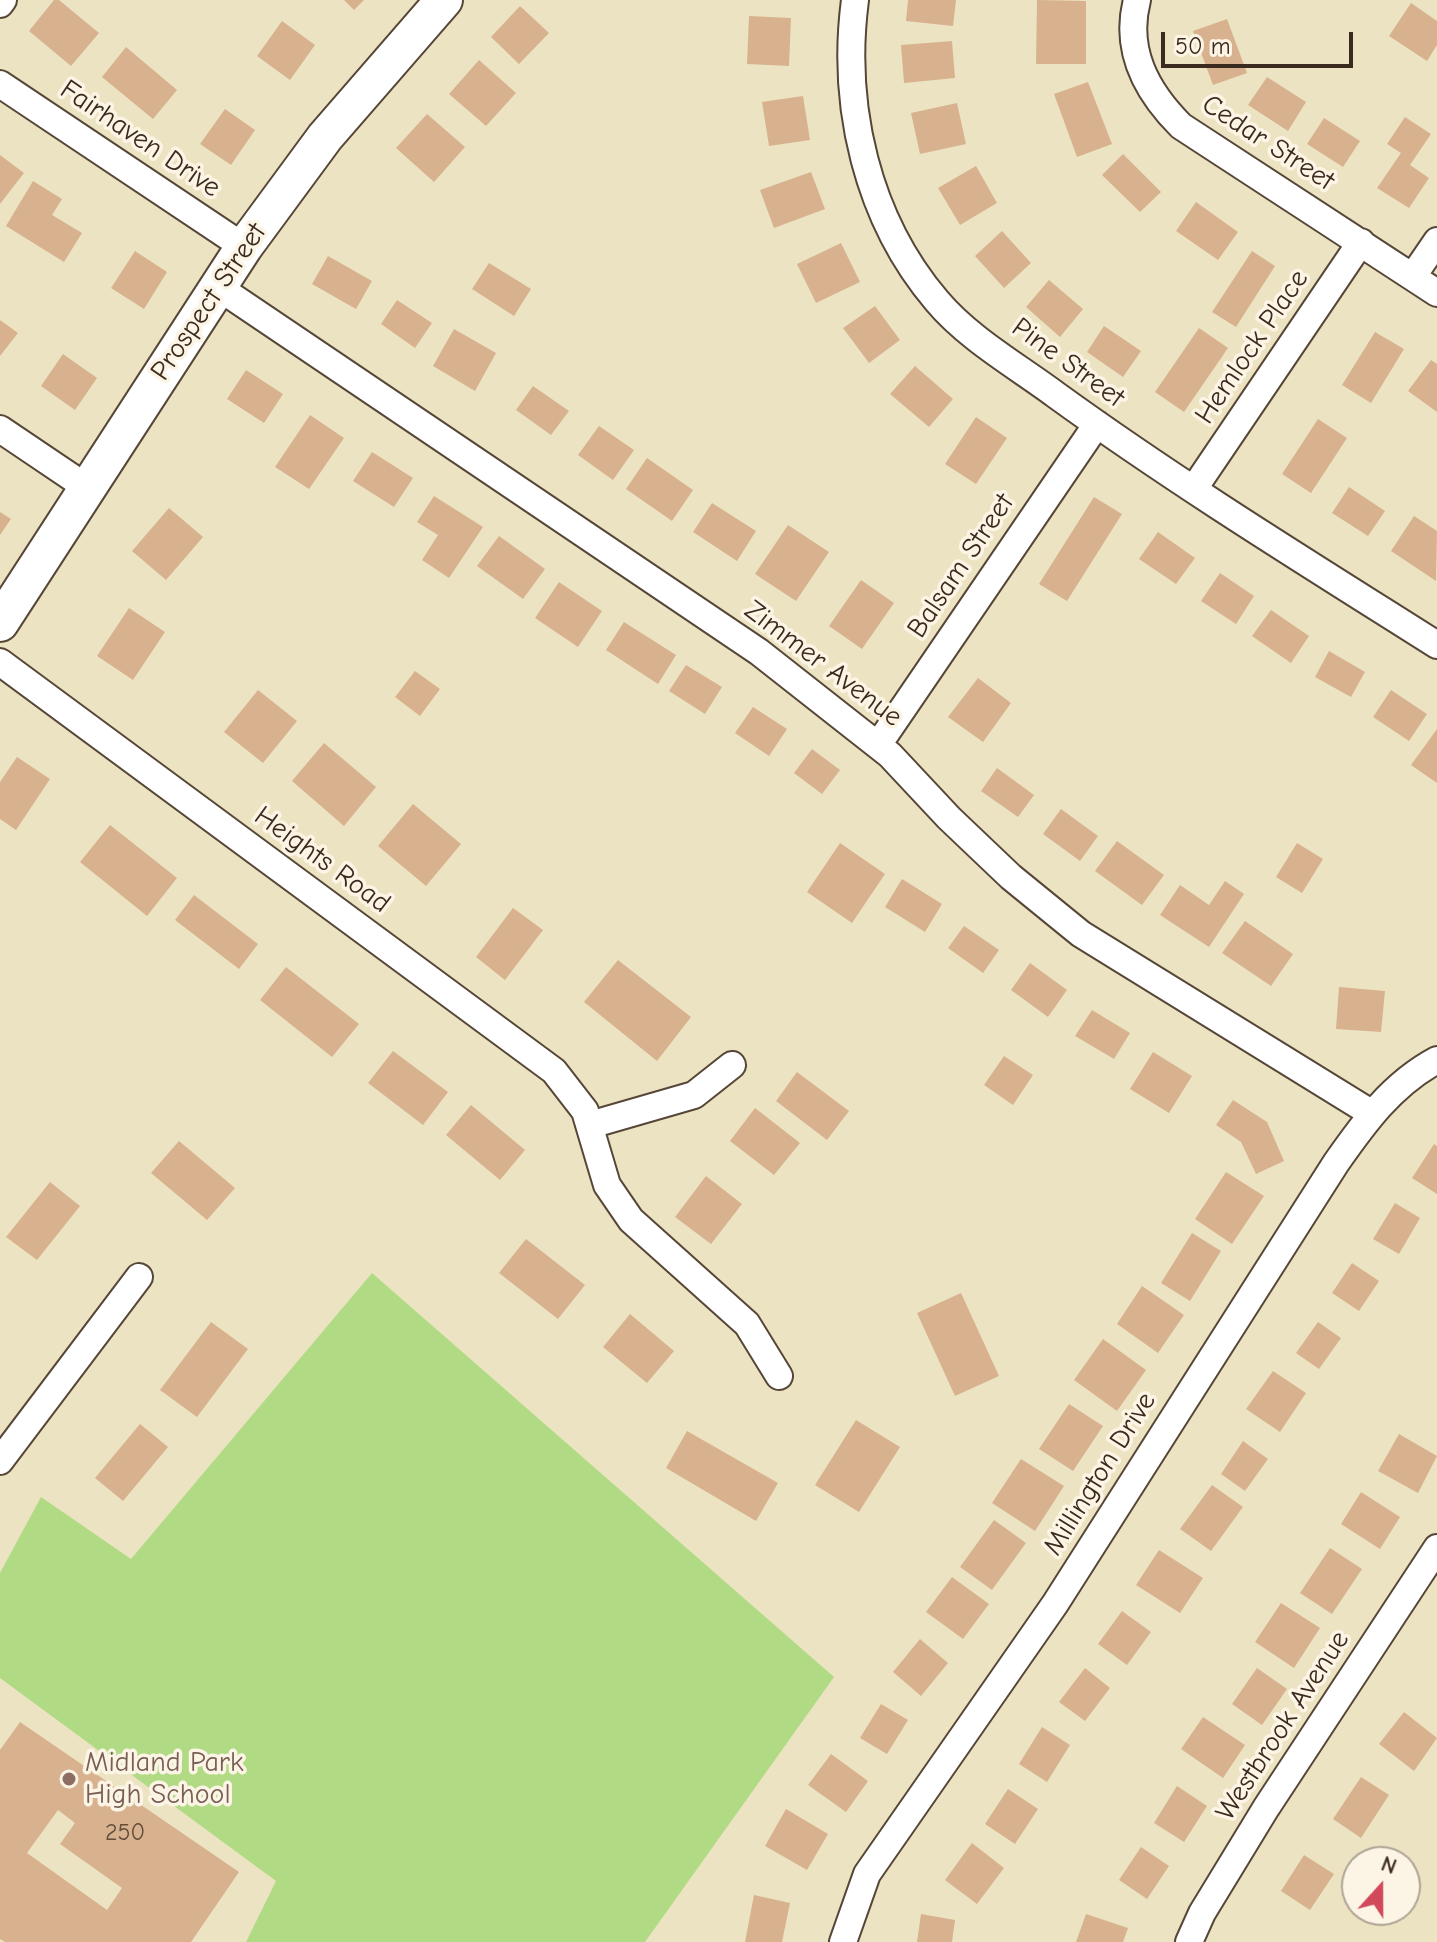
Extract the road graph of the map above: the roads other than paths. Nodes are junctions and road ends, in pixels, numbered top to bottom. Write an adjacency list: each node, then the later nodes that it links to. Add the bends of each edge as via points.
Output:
1 (444, 0): 7 (main road, Prospect Street, via 325,137)
2 (855, 0): 11 (street, Pine Street, via 851,80 856,127 885,217 911,265 938,303 977,337)
3 (1137, 0): 6 (street, Cedar Street, via 1132,45 1161,106 1181,126)
4 (0, 84): 7 (street, Fairhaven Drive)
5 (1437, 241): 8 (street)
6 (1361, 242): 8 (street, Cedar Street); 14 (street, Hemlock Place)
7 (244, 247): 9 (main road, Prospect Street)
8 (1413, 276): 10 (street, Cedar Street)
9 (218, 287): 13 (main road, Prospect Street); 18 (street, Zimmer Avenue, via 759,652)
10 (1437, 293)
11 (1097, 424): 14 (street, Pine Street); 18 (street, Balsam Street)
12 (0, 429): 13 (street)
13 (86, 487): 15 (main road, Prospect Street)
14 (1195, 487): 16 (street, Pine Street)
15 (0, 623)
16 (1437, 645)
17 (0, 662): 22 (street, Heights Road, via 554,1071)
18 (878, 745): 21 (street, Zimmer Avenue, via 1001,867 1081,934)
19 (1437, 1060): 21 (street, Millington Drive)
20 (732, 1065): 22 (street, via 694,1095)
21 (1371, 1113): 27 (street, Millington Drive, via 1055,1604 867,1874)
22 (590, 1125): 24 (street, Heights Road, via 607,1185 631,1220 747,1324)
23 (139, 1277): 25 (street)
24 (779, 1376)
25 (0, 1461)
26 (1437, 1548): 28 (street, Westbrook Avenue, via 1266,1808)
27 (843, 1942)
28 (1189, 1942)

